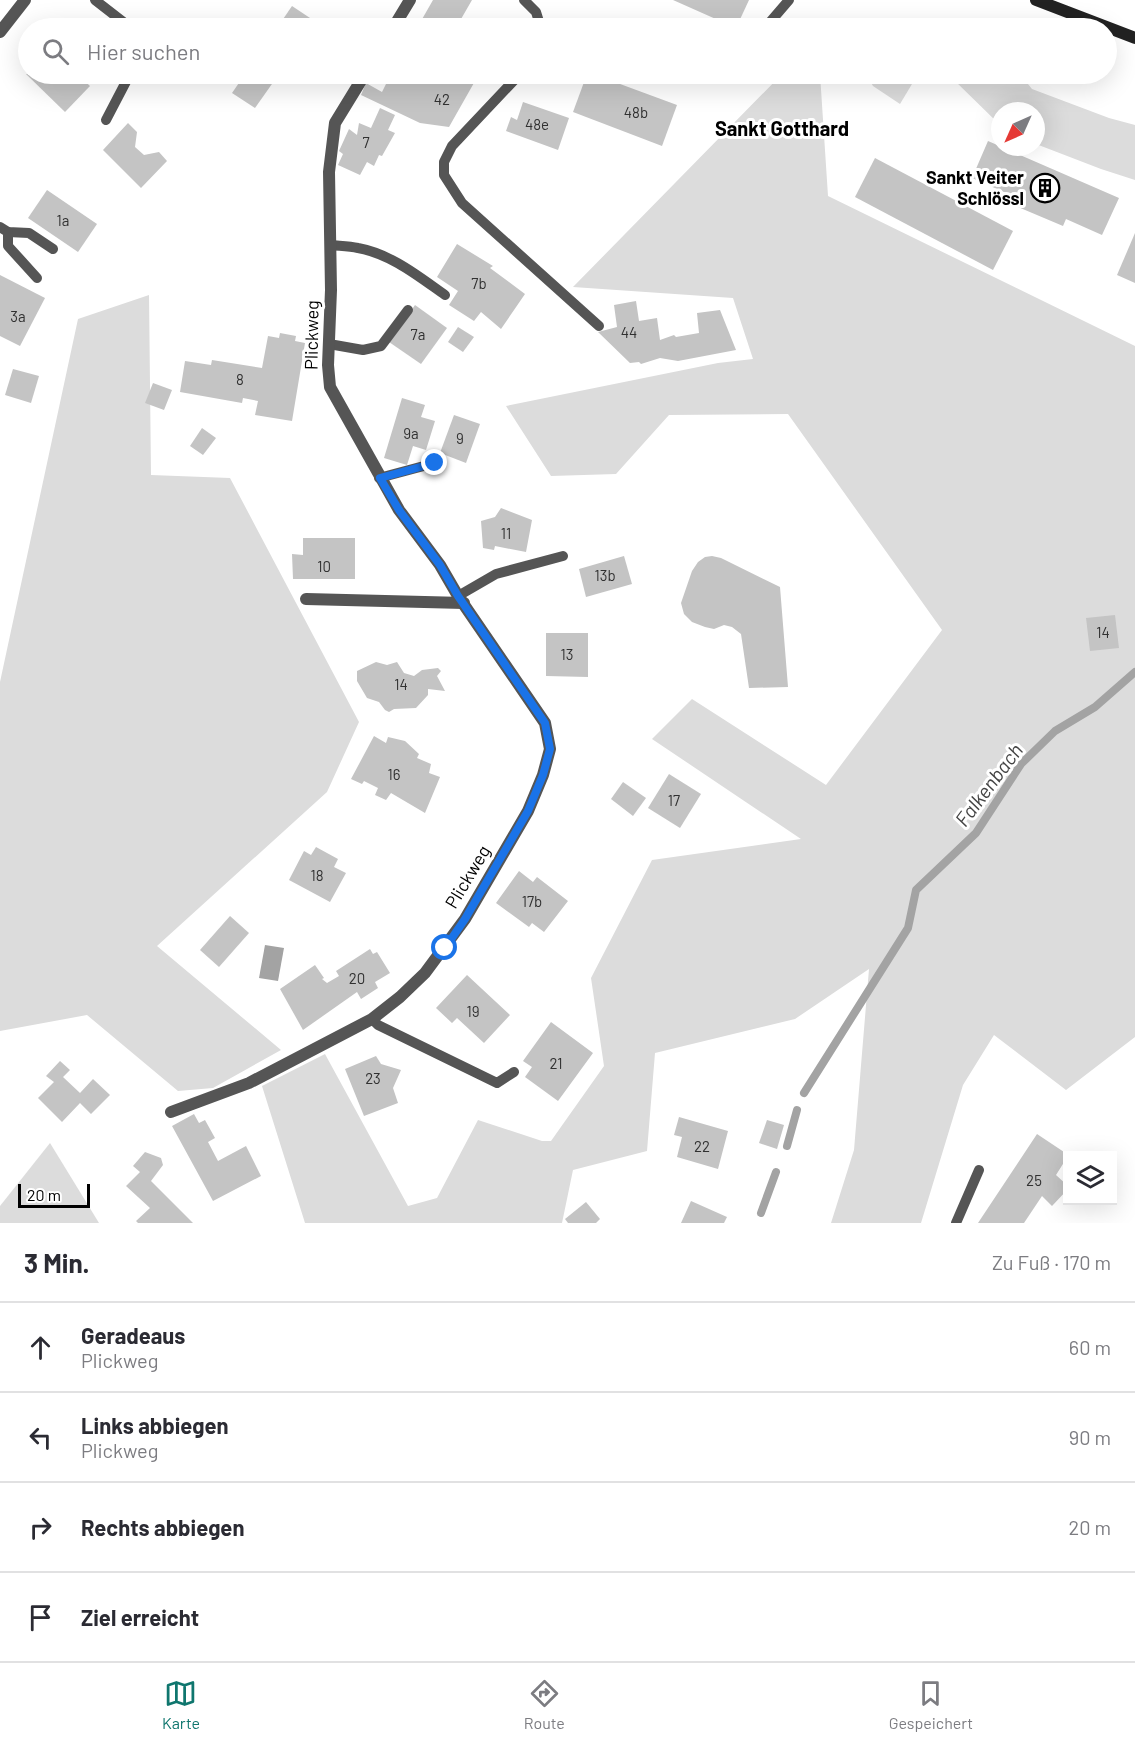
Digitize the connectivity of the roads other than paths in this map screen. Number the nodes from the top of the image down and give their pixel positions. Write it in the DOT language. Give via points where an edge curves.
graph roads {
  1 [pos="25,0"];
  2 [pos="95,0"];
  3 [pos="410,0"];
  4 [pos="524,0"];
  5 [pos="789,0"];
  6 [pos="1036,0"];
  7 [pos="118,18"];
  8 [pos="399,18"];
  9 [pos="538,18"];
  10 [pos="774,18"];
  11 [pos="1083,18"];
  12 [pos="1117,31"];
  13 [pos="0,32"];
  14 [pos="1135,38"];
  15 [pos="125,84"];
  16 [pos="359,84"];
  17 [pos="511,84"];
  18 [pos="106,120"];
  19 [pos="4,229"];
  20 [pos="330,245"];
  21 [pos="53,249"];
  22 [pos="38,278"];
  23 [pos="445,295"];
  24 [pos="408,310"];
  25 [pos="599,326"];
  26 [pos="329,344"];
  27 [pos="435,463"];
  28 [pos="380,478"];
  29 [pos="563,556"];
  30 [pos="306,599"];
  31 [pos="461,599"];
  32 [pos="372,1019"];
  33 [pos="514,1072"];
  34 [pos="171,1112"];
  35 [pos="979,1170"];
  36 [pos="956,1223"];
  1 -- 13 [label="street"];
  2 -- 7 [label="lane"];
  3 -- 8 [label="street"];
  4 -- 9 [label="lane"];
  5 -- 10 [label="lane"];
  6 -- 11 [label="main road"];
  12 -- 14 [label="main road"];
  15 -- 18 [label="lane"];
  16 -- 20 [label="street, Plickweg" via="335,123 329,172"];
  17 -- 25 [label="lane" via="452,146 444,162 444,175 462,203"];
  19 -- 21 [label="lane" via="29,233"];
  19 -- 22 [label="lane" via="9,246"];
  20 -- 23 [label="lane" via="360,248 384,256"];
  20 -- 26 [label="street, Plickweg"];
  24 -- 26 [label="lane" via="381,346 363,350"];
  26 -- 28 [label="street, Plickweg" via="330,387"];
  27 -- 28 [label="lane"];
  28 -- 31 [label="street, Plickweg"];
  29 -- 31 [label="lane" via="496,574"];
  30 -- 31 [label="street"];
  31 -- 32 [label="street, Plickweg" via="545,723 550,749 528,811 465,919 425,973"];
  32 -- 33 [label="lane" via="497,1083"];
  32 -- 34 [label="street, Plickweg" via="249,1083"];
  35 -- 36 [label="lane"];
}
